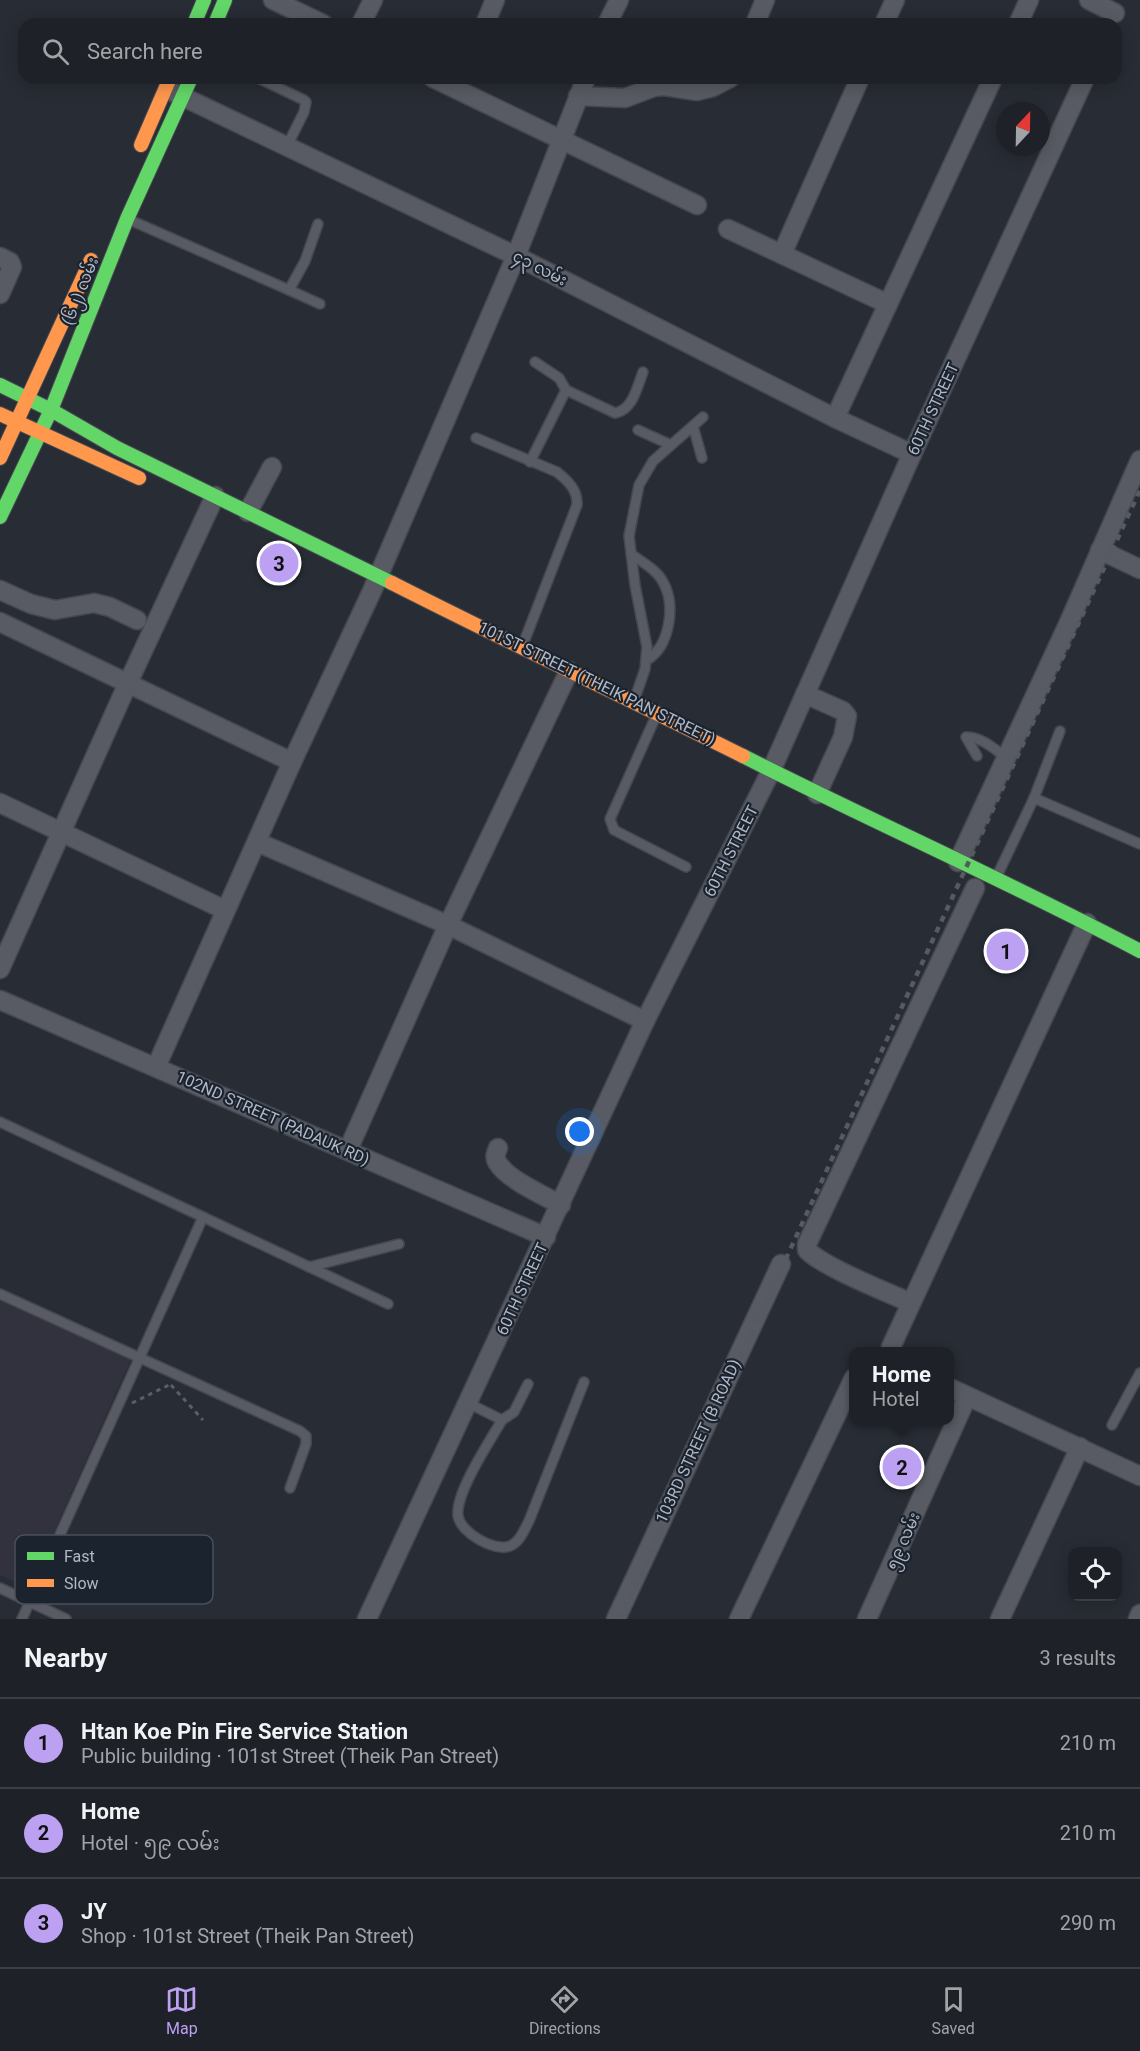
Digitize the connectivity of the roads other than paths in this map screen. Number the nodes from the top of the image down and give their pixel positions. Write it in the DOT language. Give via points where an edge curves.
graph roads {
  1 [pos="204,0"];
  2 [pos="225,0"];
  3 [pos="273,0"];
  4 [pos="373,0"];
  5 [pos="495,0"];
  6 [pos="619,0"];
  7 [pos="765,0"];
  8 [pos="895,0"];
  9 [pos="1029,0"];
  10 [pos="1089,0"];
  11 [pos="1115,12"];
  12 [pos="196,18"];
  13 [pos="218,18"];
  14 [pos="310,18"];
  15 [pos="364,18"];
  16 [pos="488,18"];
  17 [pos="610,18"];
  18 [pos="758,18"];
  19 [pos="887,18"];
  20 [pos="1021,18"];
  21 [pos="167,84"];
  22 [pos="168,84"];
  23 [pos="188,84"];
  24 [pos="270,84"];
  25 [pos="458,84"];
  26 [pos="583,84"];
  27 [pos="719,84"];
  28 [pos="857,84"];
  29 [pos="990,84"];
  30 [pos="1082,84"];
  31 [pos="578,96"];
  32 [pos="183,97"];
  33 [pos="561,140"];
  34 [pos="287,146"];
  35 [pos="134,161"];
  36 [pos="696,205"];
  37 [pos="127,219"];
  38 [pos="318,224"];
  39 [pos="728,229"];
  40 [pos="94,252"];
  41 [pos="782,255"];
  42 [pos="516,256"];
  43 [pos="0,257"];
  44 [pos="289,290"];
  45 [pos="0,294"];
  46 [pos="320,304"];
  47 [pos="888,304"];
  48 [pos="535,362"];
  49 [pos="644,372"];
  50 [pos="0,386"];
  51 [pos="566,390"];
  52 [pos="27,399"];
  53 [pos="51,410"];
  54 [pos="0,414"];
  55 [pos="703,417"];
  56 [pos="835,418"];
  57 [pos="17,422"];
  58 [pos="693,426"];
  59 [pos="638,430"];
  60 [pos="39,432"];
  61 [pos="476,438"];
  62 [pos="671,445"];
  63 [pos="912,454"];
  64 [pos="0,458"];
  65 [pos="702,458"];
  66 [pos="1140,460"];
  67 [pos="530,462"];
  68 [pos="273,466"];
  69 [pos="147,482"];
  70 [pos="210,507"];
  71 [pos="248,512"];
  72 [pos="0,517"];
  73 [pos="1100,550"];
  74 [pos="631,554"];
  75 [pos="1140,569"];
  76 [pos="373,587"];
  77 [pos="0,590"];
  78 [pos="137,620"];
  79 [pos="0,622"];
  80 [pos="521,649"];
  81 [pos="647,660"];
  82 [pos="564,682"];
  83 [pos="128,683"];
  84 [pos="805,694"];
  85 [pos="633,703"];
  86 [pos="657,713"];
  87 [pos="1060,731"];
  88 [pos="977,756"];
  89 [pos="1007,758"];
  90 [pos="292,762"];
  91 [pos="766,780"];
  92 [pos="817,794"];
  93 [pos="1034,798"];
  94 [pos="0,803"];
  95 [pos="61,833"];
  96 [pos="257,842"];
  97 [pos="1140,844"];
  98 [pos="958,862"];
  99 [pos="686,867"];
  100 [pos="995,879"];
  101 [pos="974,887"];
  102 [pos="225,910"];
  103 [pos="448,925"];
  104 [pos="1082,934"];
  105 [pos="1140,951"];
  106 [pos="0,969"];
  107 [pos="0,1000"];
  108 [pos="645,1021"];
  109 [pos="156,1067"];
  110 [pos="0,1122"];
  111 [pos="498,1148"];
  112 [pos="348,1150"];
  113 [pos="561,1205"];
  114 [pos="203,1217"];
  115 [pos="546,1238"];
  116 [pos="399,1244"];
  117 [pos="780,1263"];
  118 [pos="309,1267"];
  119 [pos="0,1294"];
  120 [pos="911,1303"];
  121 [pos="388,1304"];
  122 [pos="890,1347"];
  123 [pos="140,1357"];
  124 [pos="1140,1373"];
  125 [pos="584,1382"];
  126 [pos="528,1384"];
  127 [pos="849,1389"];
  128 [pos="954,1390"];
  129 [pos="968,1397"];
  130 [pos="468,1403"];
  131 [pos="502,1420"];
  132 [pos="1112,1425"];
  133 [pos="1080,1447"];
  134 [pos="1140,1476"];
  135 [pos="290,1488"];
  136 [pos="59,1535"];
  137 [pos="0,1588"];
  138 [pos="15,1595"];
  139 [pos="28,1604"];
  140 [pos="35,1604"];
  141 [pos="1140,1614"];
  142 [pos="22,1619"];
  143 [pos="66,1619"];
  144 [pos="367,1619"];
  145 [pos="615,1619"];
  146 [pos="739,1619"];
  147 [pos="867,1619"];
  148 [pos="1000,1619"];
  149 [pos="1138,1619"];
  1 -- 12 [label="main road"];
  2 -- 13 [label="main road"];
  3 -- 14 [label="street"];
  4 -- 15 [label="street"];
  5 -- 16 [label="street"];
  6 -- 17 [label="street"];
  7 -- 18 [label="street"];
  8 -- 19 [label="street"];
  9 -- 20 [label="street"];
  10 -- 11 [label="street"];
  21 -- 35 [label="main road"];
  22 -- 32 [label="street, ၄၃ လမ်း"];
  23 -- 32 [label="main road, (၆၂) လမ်း"];
  24 -- 34 [label="lane" via="306,102"];
  25 -- 33 [label="street"];
  26 -- 31 [label="street"];
  27 -- 31 [label="street" via="697,91 654,87 625,98"];
  28 -- 41 [label="street"];
  29 -- 47 [label="street"];
  30 -- 63 [label="street, 60TH STREET"];
  31 -- 33 [label="street"];
  32 -- 34 [label="street, ၄၃ လမ်း"];
  32 -- 37 [label="main road, (၆၂) လမ်း"];
  33 -- 36 [label="street"];
  33 -- 42 [label="street"];
  34 -- 42 [label="street, ၄၃ လမ်း"];
  37 -- 44 [label="lane"];
  37 -- 53 [label="main road, (၆၂) လမ်း"];
  38 -- 44 [label="lane"];
  39 -- 41 [label="street"];
  40 -- 52 [label="main road, (၆၂) လမ်း"];
  41 -- 47 [label="street"];
  42 -- 56 [label="street, ၄၃ လမ်း"];
  42 -- 76 [label="street"];
  43 -- 45 [label="street" via="12,267"];
  44 -- 46 [label="lane"];
  47 -- 56 [label="street"];
  48 -- 51 [label="lane" via="559,378"];
  49 -- 51 [label="lane" via="624,411 615,413"];
  50 -- 52 [label="main road, 101ST STREET (THEIK PAN STREET)"];
  51 -- 67 [label="lane"];
  52 -- 53 [label="main road, 101ST STREET (THEIK PAN STREET)"];
  52 -- 57 [label="main road, (၆၂) လမ်း"];
  53 -- 60 [label="main road, (၆၂) လမ်း"];
  53 -- 70 [label="main road, 101ST STREET (THEIK PAN STREET)"];
  54 -- 57 [label="main road"];
  55 -- 58 [label="lane"];
  56 -- 63 [label="street, ၄၃ လမ်း"];
  57 -- 60 [label="main road"];
  57 -- 64 [label="main road, (၆၂) လမ်း"];
  58 -- 62 [label="lane"];
  58 -- 65 [label="lane"];
  59 -- 62 [label="lane"];
  60 -- 69 [label="main road"];
  60 -- 72 [label="main road, (၆၂) လမ်း"];
  61 -- 67 [label="lane"];
  62 -- 74 [label="lane" via="653,460 639,485 629,536"];
  63 -- 84 [label="street, 60TH STREET"];
  66 -- 73 [label="street"];
  67 -- 80 [label="lane" via="565,479 578,497 578,505"];
  68 -- 71 [label="street"];
  70 -- 71 [label="main road, 101ST STREET (THEIK PAN STREET)"];
  70 -- 83 [label="street"];
  71 -- 76 [label="main road, 101ST STREET (THEIK PAN STREET)"];
  73 -- 75 [label="street"];
  73 -- 89 [label="street"];
  74 -- 81 [label="lane"];
  74 -- 81 [label="lane" via="660,578 669,601 662,642"];
  76 -- 80 [label="main road, 101ST STREET (THEIK PAN STREET)"];
  76 -- 90 [label="street"];
  77 -- 78 [label="street" via="55,610 94,603"];
  79 -- 83 [label="street"];
  80 -- 82 [label="main road, 101ST STREET (THEIK PAN STREET)"];
  81 -- 85 [label="lane"];
  82 -- 85 [label="main road, 101ST STREET (THEIK PAN STREET)"];
  82 -- 103 [label="street"];
  83 -- 90 [label="street"];
  83 -- 95 [label="street"];
  84 -- 91 [label="street, 60TH STREET"];
  84 -- 92 [label="street" via="847,716 843,737"];
  85 -- 86 [label="main road, 101ST STREET (THEIK PAN STREET)"];
  86 -- 91 [label="main road, 101ST STREET (THEIK PAN STREET)"];
  86 -- 99 [label="lane" via="609,819 615,830"];
  87 -- 93 [label="lane"];
  88 -- 89 [label="lane" via="966,737 984,741"];
  89 -- 98 [label="street"];
  90 -- 96 [label="street"];
  91 -- 92 [label="main road, 101ST STREET (THEIK PAN STREET)"];
  91 -- 108 [label="street, 60TH STREET"];
  92 -- 98 [label="main road, 101ST STREET (THEIK PAN STREET)"];
  93 -- 97 [label="lane"];
  93 -- 100 [label="lane"];
  94 -- 95 [label="street"];
  95 -- 102 [label="street"];
  95 -- 106 [label="street"];
  96 -- 102 [label="street"];
  96 -- 103 [label="street"];
  98 -- 100 [label="main road, 101ST STREET (THEIK PAN STREET)"];
  100 -- 104 [label="main road, 101ST STREET (THEIK PAN STREET)"];
  101 -- 120 [label="street" via="807,1244 807,1250 828,1264"];
  102 -- 109 [label="street"];
  103 -- 108 [label="street"];
  103 -- 112 [label="street"];
  104 -- 105 [label="main road, 101ST STREET (THEIK PAN STREET)"];
  104 -- 120 [label="street"];
  107 -- 109 [label="street, 102ND STREET (PADAUK RD)"];
  108 -- 113 [label="street, 60TH STREET"];
  109 -- 112 [label="street, 102ND STREET (PADAUK RD)"];
  110 -- 114 [label="lane"];
  111 -- 113 [label="street" via="496,1161 504,1169"];
  112 -- 115 [label="street, 102ND STREET (PADAUK RD)"];
  113 -- 115 [label="street, 60TH STREET"];
  114 -- 118 [label="lane"];
  114 -- 123 [label="lane"];
  115 -- 130 [label="street, 60TH STREET"];
  116 -- 118 [label="lane"];
  117 -- 145 [label="street, 103RD STREET (B ROAD)"];
  118 -- 121 [label="lane"];
  119 -- 123 [label="lane"];
  120 -- 122 [label="street"];
  123 -- 135 [label="lane" via="306,1436"];
  123 -- 136 [label="lane"];
  124 -- 132 [label="lane"];
  125 -- 131 [label="lane" via="529,1521 518,1540 509,1546 479,1540 463,1528 458,1517 471,1474"];
  126 -- 131 [label="lane" via="514,1412"];
  127 -- 146 [label="street"];
  128 -- 129 [label="street"];
  129 -- 133 [label="street"];
  129 -- 147 [label="street, ၅၉ လမ်း"];
  130 -- 131 [label="lane"];
  130 -- 144 [label="street, 60TH STREET"];
  133 -- 134 [label="street"];
  133 -- 148 [label="street"];
  137 -- 138 [label="lane"];
  139 -- 142 [label="lane"];
  140 -- 143 [label="lane"];
  141 -- 149 [label="street"];
}
